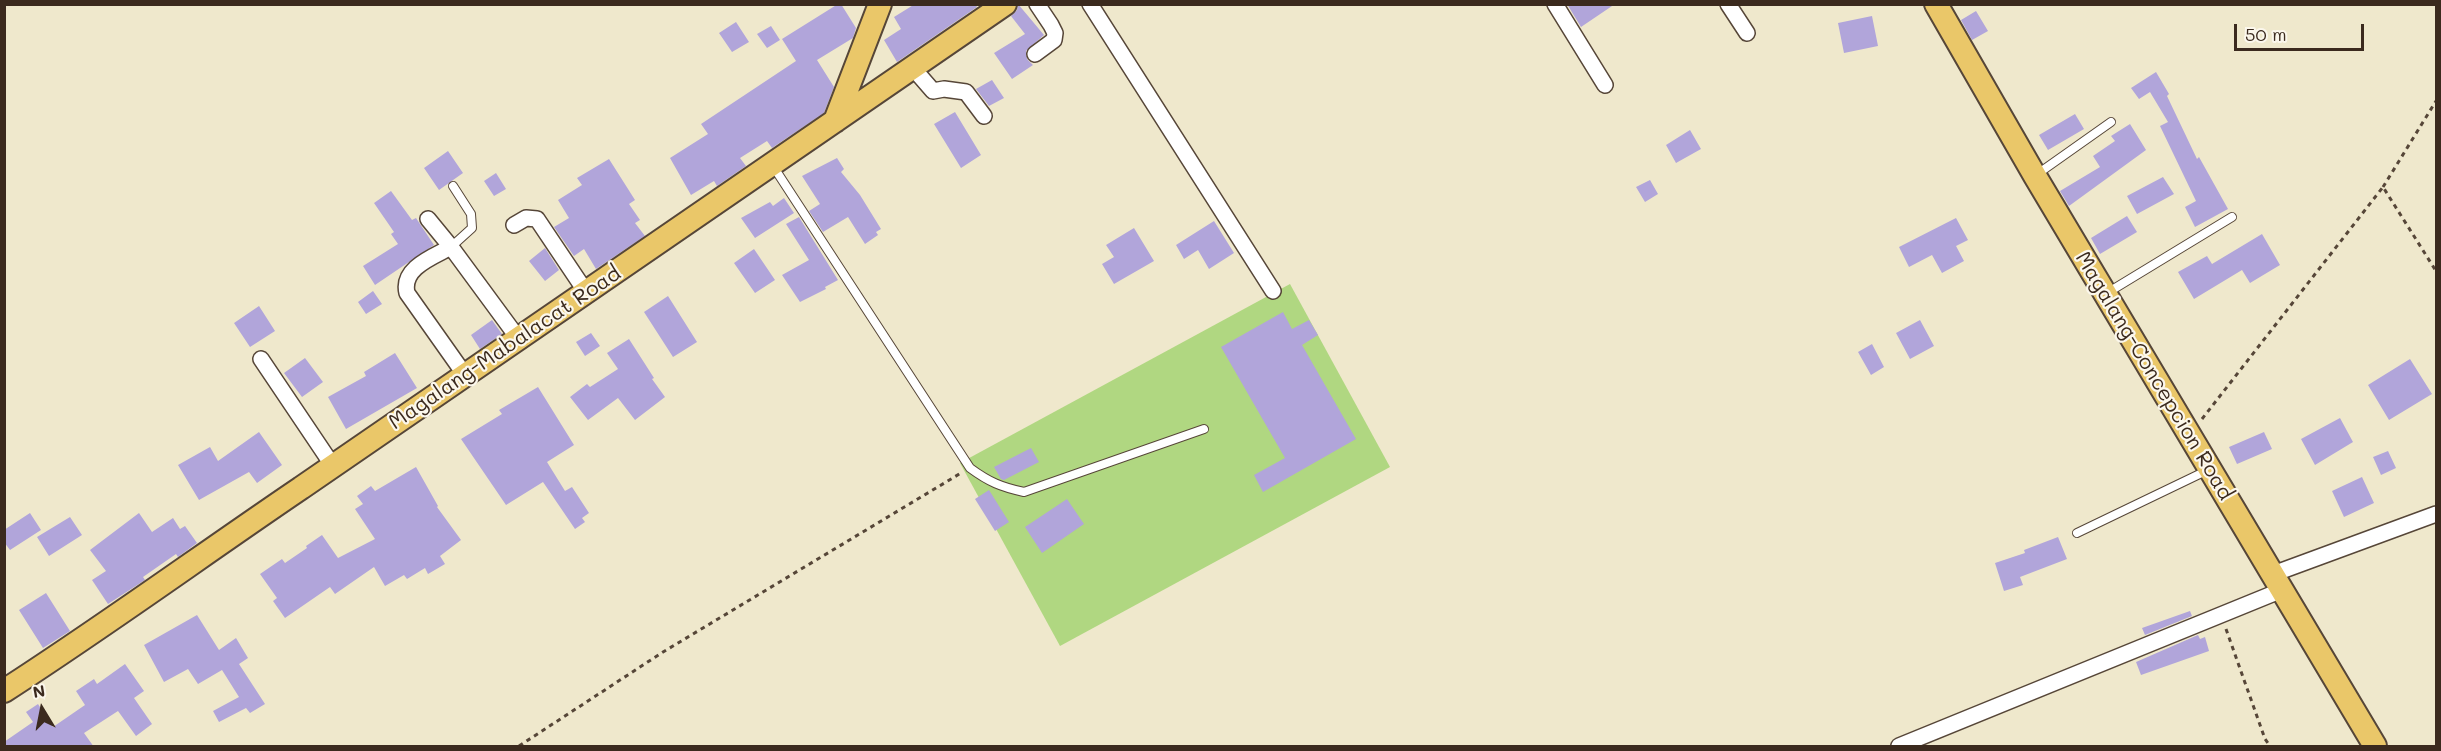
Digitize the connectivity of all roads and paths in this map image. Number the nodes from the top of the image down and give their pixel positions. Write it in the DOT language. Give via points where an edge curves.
graph roads {
  1 [pos="880,4"];
  2 [pos="1005,4"];
  3 [pos="1036,4"];
  4 [pos="1090,4"];
  5 [pos="1555,4"];
  6 [pos="1728,4"];
  7 [pos="1936,4"];
  8 [pos="1747,33"];
  9 [pos="1035,54"];
  10 [pos="913,68"];
  11 [pos="1605,85"];
  12 [pos="2436,102"];
  13 [pos="984,116"];
  14 [pos="835,121"];
  15 [pos="2111,122"];
  16 [pos="773,165"];
  17 [pos="2035,176"];
  18 [pos="453,186"];
  19 [pos="2383,187"];
  20 [pos="2232,218"];
  21 [pos="428,219"];
  22 [pos="514,225"];
  23 [pos="451,247"];
  24 [pos="2436,271"];
  25 [pos="1273,291"];
  26 [pos="586,292"];
  27 [pos="2105,294"];
  28 [pos="518,338"];
  29 [pos="261,359"];
  30 [pos="465,375"];
  31 [pos="1204,429"];
  32 [pos="2190,435"];
  33 [pos="333,466"];
  34 [pos="970,468"];
  35 [pos="2210,470"];
  36 [pos="2436,514"];
  37 [pos="2077,533"];
  38 [pos="2277,582"];
  39 [pos="2221,616"];
  40 [pos="4,691"];
  41 [pos="519,747"];
  42 [pos="1899,747"];
  43 [pos="2270,747"];
  44 [pos="2375,747"];
  1 -- 14 [label="main road"];
  2 -- 10 [label="main road, Magalang-Mabalacat Road"];
  3 -- 9 [label="street" via="1055,33 1054,40"];
  4 -- 25 [label="street"];
  5 -- 11 [label="street"];
  6 -- 8 [label="street"];
  7 -- 17 [label="main road, Magalang-Concepcion Road"];
  10 -- 13 [label="street" via="933,91 966,92"];
  10 -- 14 [label="main road, Magalang-Mabalacat Road"];
  12 -- 19 [label="path"];
  14 -- 16 [label="main road, Magalang-Mabalacat Road"];
  15 -- 17 [label="lane"];
  16 -- 26 [label="main road, Magalang-Mabalacat Road"];
  16 -- 34 [label="lane"];
  17 -- 27 [label="main road, Magalang-Concepcion Road"];
  18 -- 23 [label="lane" via="471,214 472,228"];
  19 -- 24 [label="path"];
  19 -- 32 [label="path"];
  20 -- 27 [label="lane"];
  21 -- 23 [label="street"];
  22 -- 26 [label="street" via="526,218 537,219"];
  23 -- 28 [label="street"];
  23 -- 30 [label="street" via="409,274 406,288"];
  26 -- 28 [label="main road, Magalang-Mabalacat Road"];
  27 -- 32 [label="main road, Magalang-Concepcion Road"];
  28 -- 30 [label="main road, Magalang-Mabalacat Road"];
  29 -- 33 [label="street"];
  30 -- 33 [label="main road, Magalang-Mabalacat Road"];
  31 -- 34 [label="lane" via="1023,492 1000,486"];
  32 -- 35 [label="main road, Magalang-Concepcion Road"];
  33 -- 40 [label="main road, Magalang-Mabalacat Road" via="90,636"];
  34 -- 41 [label="path" via="663,652"];
  35 -- 37 [label="lane"];
  35 -- 38 [label="main road, Magalang-Concepcion Road"];
  36 -- 38 [label="street"];
  38 -- 39 [label="street"];
  38 -- 44 [label="main road, Magalang-Concepcion Road"];
  39 -- 42 [label="street"];
  39 -- 43 [label="path"];
}
